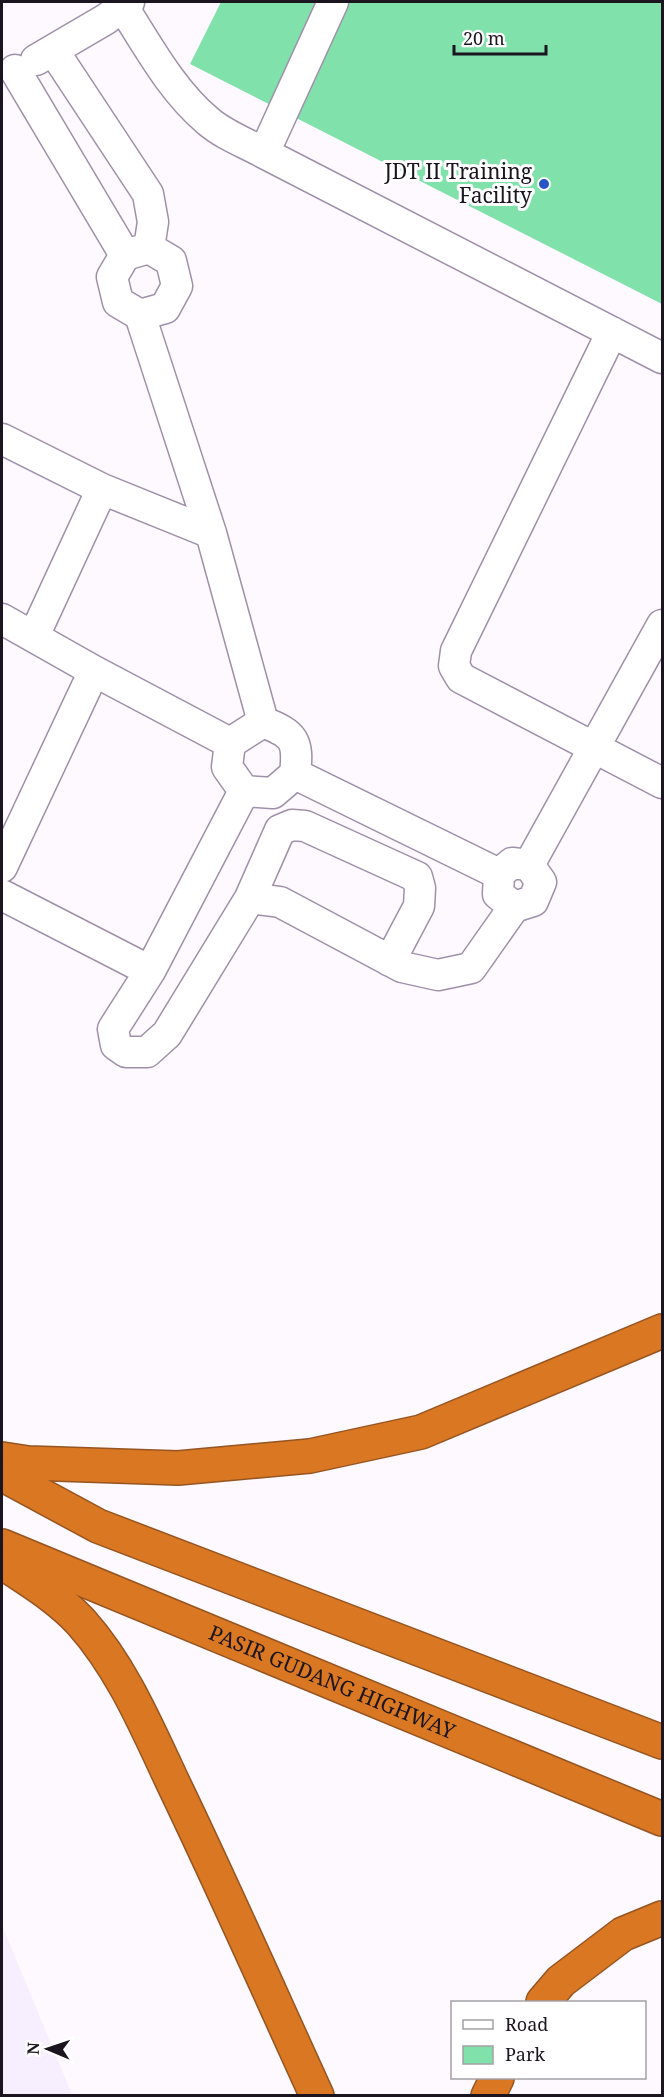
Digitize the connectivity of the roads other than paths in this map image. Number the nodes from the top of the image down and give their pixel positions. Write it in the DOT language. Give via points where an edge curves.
graph roads {
  1 [pos="333,2"];
  2 [pos="126,4"];
  3 [pos="53,50"];
  4 [pos="8,74"];
  5 [pos="264,153"];
  6 [pos="137,251"];
  7 [pos="140,315"];
  8 [pos="612,332"];
  9 [pos="663,358"];
  10 [pos="2,439"];
  11 [pos="102,489"];
  12 [pos="211,533"];
  13 [pos="2,619"];
  14 [pos="663,624"];
  15 [pos="34,636"];
  16 [pos="94,671"];
  17 [pos="263,722"];
  18 [pos="230,743"];
  19 [pos="593,748"];
  20 [pos="295,774"];
  21 [pos="663,783"];
  22 [pos="244,790"];
  23 [pos="529,865"];
  24 [pos="2,867"];
  25 [pos="499,874"];
  26 [pos="2,895"];
  27 [pos="250,898"];
  28 [pos="514,907"];
  29 [pos="390,961"];
  30 [pos="150,971"];
  31 [pos="663,1331"];
  32 [pos="2,1458"];
  33 [pos="2,1474"];
  34 [pos="2,1546"];
  35 [pos="2,1562"];
  36 [pos="663,1742"];
  37 [pos="663,1819"];
  38 [pos="663,1918"];
  39 [pos="544,2001"];
  40 [pos="496,2079"];
  41 [pos="317,2096"];
  42 [pos="488,2096"];
  1 -- 5 [label="street"];
  2 -- 3 [label="street"];
  2 -- 5 [label="street" via="161,67 193,107 216,127"];
  3 -- 4 [label="street"];
  3 -- 6 [label="street" via="148,194 153,222"];
  4 -- 6 [label="street"];
  5 -- 8 [label="street"];
  6 -- 7 [label="street" via="112,277 118,302"];
  6 -- 7 [label="street" via="171,261 177,286 165,308"];
  7 -- 12 [label="street"];
  8 -- 9 [label="street"];
  8 -- 19 [label="street" via="456,651 454,666 462,678"];
  10 -- 11 [label="street"];
  11 -- 12 [label="street"];
  11 -- 15 [label="street"];
  12 -- 17 [label="street"];
  13 -- 15 [label="street"];
  14 -- 19 [label="street"];
  15 -- 16 [label="street"];
  16 -- 18 [label="street"];
  16 -- 24 [label="street"];
  17 -- 18 [label="street"];
  17 -- 20 [label="street" via="285,730 297,750"];
  18 -- 22 [label="street" via="227,767"];
  19 -- 21 [label="street"];
  19 -- 23 [label="street"];
  20 -- 22 [label="street" via="273,793"];
  20 -- 25 [label="street"];
  22 -- 30 [label="street"];
  23 -- 25 [label="street" via="512,863"];
  23 -- 28 [label="street" via="541,882 533,901"];
  25 -- 28 [label="street" via="498,894"];
  26 -- 30 [label="street"];
  27 -- 29 [label="street" via="280,902"];
  27 -- 29 [label="street" via="280,830 292,825 305,826 417,877 419,906"];
  27 -- 30 [label="street" via="167,1034 147,1052 126,1052 116,1045 113,1029"];
  28 -- 29 [label="street" via="471,968 438,975"];
  31 -- 32 [label="highway" via="421,1432 310,1456 178,1468 28,1463"];
  33 -- 36 [label="highway" via="98,1526"];
  34 -- 37 [label="highway, PASIR GUDANG HIGHWAY"];
  35 -- 41 [label="highway" via="80,1621 129,1692"];
  38 -- 39 [label="highway" via="622,1934 561,1981"];
  40 -- 42 [label="highway"];
}
